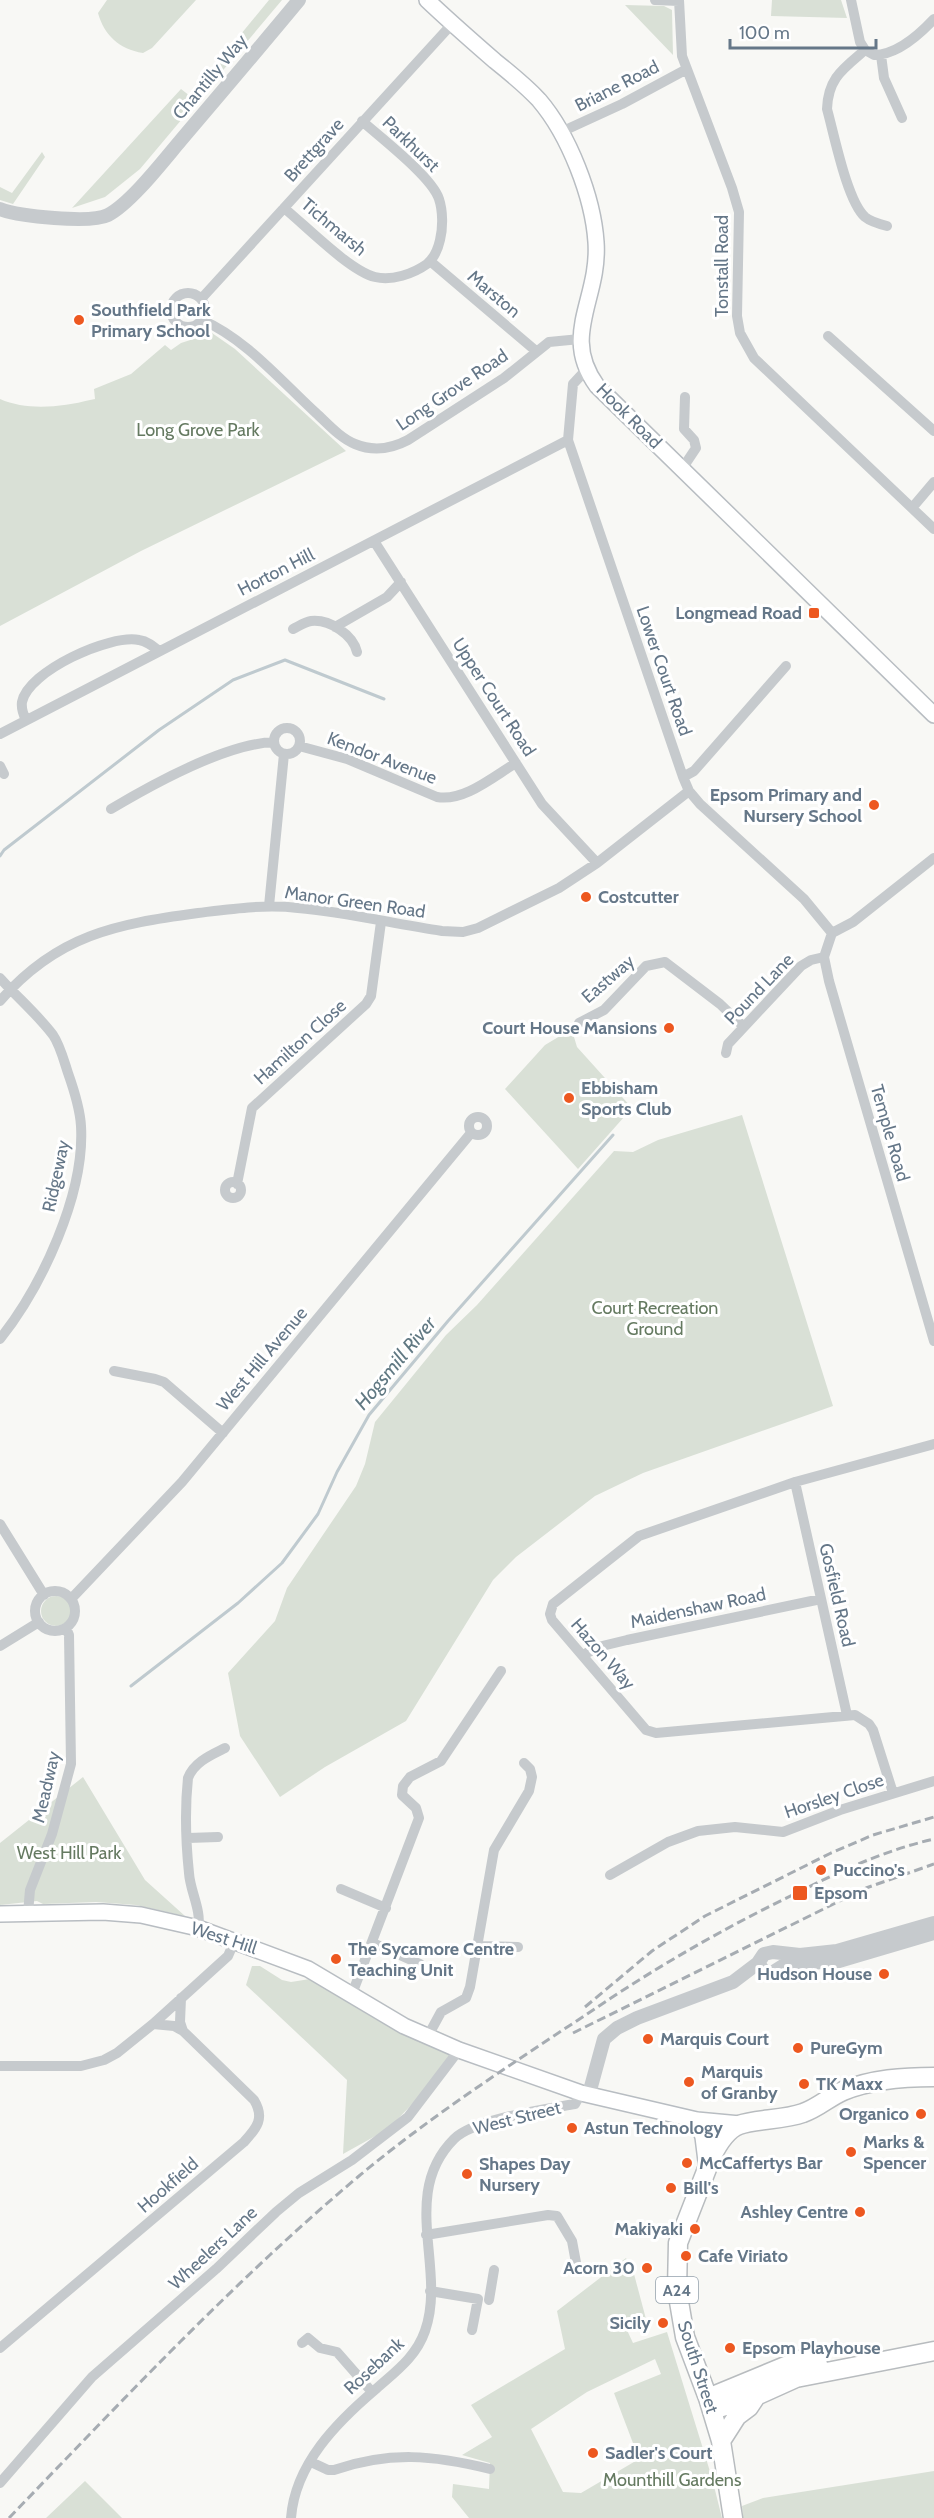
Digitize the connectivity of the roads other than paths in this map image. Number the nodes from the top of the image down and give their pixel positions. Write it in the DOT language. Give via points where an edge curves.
graph roads {
  1 [pos="299,0"];
  2 [pos="427,0"];
  3 [pos="655,0"];
  4 [pos="851,0"];
  5 [pos="679,1"];
  6 [pos="934,19"];
  7 [pos="452,24"];
  8 [pos="865,50"];
  9 [pos="881,55"];
  10 [pos="687,69"];
  11 [pos="902,118"];
  12 [pos="362,121"];
  13 [pos="561,132"];
  14 [pos="284,208"];
  15 [pos="0,209"];
  16 [pos="887,226"];
  17 [pos="430,261"];
  18 [pos="201,299"];
  19 [pos="202,320"];
  20 [pos="828,336"];
  21 [pos="580,339"];
  22 [pos="536,351"];
  23 [pos="585,370"];
  24 [pos="686,397"];
  25 [pos="934,431"];
  26 [pos="568,440"];
  27 [pos="682,469"];
  28 [pos="934,482"];
  29 [pos="912,508"];
  30 [pos="934,529"];
  31 [pos="374,541"];
  32 [pos="401,582"];
  33 [pos="335,627"];
  34 [pos="293,629"];
  35 [pos="159,651"];
  36 [pos="357,652"];
  37 [pos="786,666"];
  38 [pos="934,715"];
  39 [pos="26,720"];
  40 [pos="0,734"];
  41 [pos="274,742"];
  42 [pos="299,746"];
  43 [pos="284,754"];
  44 [pos="516,763"];
  45 [pos="683,777"];
  46 [pos="689,791"];
  47 [pos="111,809"];
  48 [pos="934,858"];
  49 [pos="597,863"];
  50 [pos="269,906"];
  51 [pos="381,922"];
  52 [pos="832,933"];
  53 [pos="824,957"];
  54 [pos="0,978"];
  55 [pos="10,990"];
  56 [pos="0,1001"];
  57 [pos="579,1023"];
  58 [pos="744,1027"];
  59 [pos="726,1053"];
  60 [pos="471,1133"];
  61 [pos="237,1184"];
  62 [pos="0,1339"];
  63 [pos="934,1341"];
  64 [pos="114,1371"];
  65 [pos="223,1433"];
  66 [pos="934,1444"];
  67 [pos="795,1482"];
  68 [pos="0,1524"];
  69 [pos="44,1595"];
  70 [pos="71,1599"];
  71 [pos="821,1599"];
  72 [pos="39,1622"];
  73 [pos="66,1628"];
  74 [pos="0,1646"];
  75 [pos="583,1655"];
  76 [pos="501,1671"];
  77 [pos="847,1714"];
  78 [pos="225,1748"];
  79 [pos="524,1763"];
  80 [pos="934,1780"];
  81 [pos="893,1793"];
  82 [pos="218,1837"];
  83 [pos="188,1838"];
  84 [pos="610,1875"];
  85 [pos="341,1889"];
  86 [pos="386,1908"];
  87 [pos="28,1913"];
  88 [pos="0,1914"];
  89 [pos="934,1923"];
  90 [pos="198,1928"];
  91 [pos="934,1933"];
  92 [pos="235,1940"];
  93 [pos="373,1943"];
  94 [pos="479,1946"];
  95 [pos="518,1947"];
  96 [pos="420,1964"];
  97 [pos="758,1964"];
  98 [pos="352,1994"];
  99 [pos="181,1998"];
  100 [pos="153,2025"];
  101 [pos="183,2031"];
  102 [pos="428,2036"];
  103 [pos="459,2050"];
  104 [pos="0,2066"];
  105 [pos="934,2078"];
  106 [pos="585,2093"];
  107 [pos="700,2120"];
  108 [pos="740,2124"];
  109 [pos="719,2142"];
  110 [pos="707,2169"];
  111 [pos="426,2235"];
  112 [pos="578,2268"];
  113 [pos="494,2270"];
  114 [pos="430,2286"];
  115 [pos="488,2300"];
  116 [pos="472,2330"];
  117 [pos="302,2343"];
  118 [pos="0,2348"];
  119 [pos="934,2351"];
  120 [pos="818,2365"];
  121 [pos="372,2392"];
  122 [pos="756,2396"];
  123 [pos="710,2404"];
  124 [pos="721,2441"];
  125 [pos="311,2462"];
  126 [pos="490,2469"];
  127 [pos="0,2483"];
  128 [pos="291,2518"];
  129 [pos="733,2518"];
  1 -- 15 [label="street, Chantilly Way" via="149,178 120,206 104,217 42,217"];
  2 -- 7 [label="main road, Hook Road"];
  3 -- 5 [label="street"];
  4 -- 8 [label="street"];
  5 -- 10 [label="street, Tonstall Road" via="680,40"];
  6 -- 9 [label="street" via="906,43"];
  7 -- 12 [label="street, Brettgrave"];
  7 -- 13 [label="main road, Hook Road" via="538,99"];
  8 -- 9 [label="street"];
  8 -- 16 [label="street" via="836,76 827,96 827,109 857,207 866,217"];
  9 -- 11 [label="street" via="884,78"];
  10 -- 13 [label="street, Briane Road"];
  10 -- 29 [label="street, Tonstall Road" via="739,212 736,316 745,346"];
  12 -- 14 [label="street, Brettgrave"];
  12 -- 17 [label="street, Parkhurst" via="428,181 439,198 442,234"];
  13 -- 21 [label="main road, Hook Road" via="585,189 596,241 594,282"];
  14 -- 17 [label="street, Tichmarsh" via="351,265 374,277 397,277"];
  14 -- 18 [label="street, Brettgrave"];
  17 -- 22 [label="street, Marston"];
  18 -- 19 [label="street" via="205,309"];
  18 -- 19 [label="street" via="191,293 180,295 173,300 171,311 182,327 194,326"];
  19 -- 22 [label="street, Long Grove Road" via="242,344 340,436 365,448 381,449 408,440 504,378"];
  20 -- 25 [label="street"];
  21 -- 22 [label="street, Long Grove Road" via="549,342"];
  21 -- 23 [label="main road, Hook Road"];
  23 -- 26 [label="street, Lower Court Road" via="573,384"];
  23 -- 27 [label="main road, Hook Road"];
  24 -- 27 [label="street" via="684,429 696,448"];
  26 -- 31 [label="street, Horton Hill"];
  26 -- 45 [label="street, Lower Court Road"];
  27 -- 38 [label="main road, Hook Road"];
  28 -- 29 [label="street"];
  29 -- 30 [label="street, Tonstall Road"];
  31 -- 32 [label="street, Upper Court Road"];
  31 -- 35 [label="street, Horton Hill"];
  32 -- 33 [label="street" via="387,597"];
  32 -- 44 [label="street, Upper Court Road"];
  33 -- 34 [label="street" via="316,621"];
  33 -- 36 [label="street" via="352,639"];
  35 -- 39 [label="street, Horton Hill"];
  35 -- 39 [label="street" via="151,644 127,639 86,650 27,690 22,702"];
  37 -- 45 [label="street" via="694,771"];
  39 -- 40 [label="street, Horton Hill"];
  41 -- 42 [label="street, Kendor Avenue" via="275,735 289,727 296,732"];
  41 -- 43 [label="street" via="276,750"];
  41 -- 47 [label="street, Kendor Avenue" via="253,744 188,768"];
  42 -- 43 [label="street, Kendor Avenue"];
  42 -- 44 [label="street, Kendor Avenue" via="347,759 446,799"];
  43 -- 50 [label="street"];
  44 -- 49 [label="street, Upper Court Road" via="543,804"];
  45 -- 46 [label="street, Lower Court Road"];
  46 -- 49 [label="street, Manor Green Road"];
  46 -- 52 [label="street, Lower Court Road" via="804,899"];
  48 -- 52 [label="street" via="853,922"];
  49 -- 51 [label="street, Manor Green Road" via="560,888 471,930 442,931"];
  50 -- 51 [label="street, Manor Green Road"];
  50 -- 55 [label="street, Manor Green Road" via="107,929 38,964"];
  51 -- 61 [label="street, Hamilton Close" via="371,996 252,1108"];
  52 -- 53 [label="street"];
  53 -- 58 [label="street, Pound Lane" via="801,966"];
  53 -- 63 [label="street, Temple Road"];
  54 -- 55 [label="street, Ridgeway"];
  55 -- 56 [label="street, Manor Green Road"];
  55 -- 62 [label="street, Ridgeway" via="53,1036 75,1092 81,1136 74,1190 62,1227 24,1303"];
  57 -- 58 [label="street, Eastway" via="604,1010 646,966 665,962"];
  58 -- 59 [label="street, Pound Lane" via="728,1044"];
  60 -- 65 [label="street, West Hill Avenue"];
  64 -- 65 [label="street" via="164,1383"];
  65 -- 70 [label="street, West Hill Avenue"];
  66 -- 67 [label="street, Hazon Way"];
  67 -- 71 [label="street, Gosfield Road"];
  67 -- 75 [label="street, Hazon Way" via="639,1536 566,1593 553,1604 550,1614"];
  68 -- 69 [label="street"];
  69 -- 70 [label="street" via="56,1591"];
  69 -- 72 [label="street" via="37,1604"];
  70 -- 73 [label="street" via="74,1618"];
  71 -- 75 [label="street, Maidenshaw Road" via="627,1640"];
  71 -- 77 [label="street, Gosfield Road"];
  72 -- 73 [label="street" via="54,1631"];
  72 -- 74 [label="street"];
  73 -- 87 [label="street, Meadway" via="71,1764 52,1834 30,1890"];
  75 -- 77 [label="street, Hazon Way" via="646,1730"];
  76 -- 86 [label="street" via="441,1761 410,1777 403,1786 402,1795 416,1808 419,1818"];
  77 -- 81 [label="street" via="863,1719 873,1730"];
  78 -- 83 [label="street" via="191,1770 187,1788"];
  79 -- 94 [label="street" via="531,1769 532,1784 494,1850"];
  80 -- 81 [label="street, Horsley Close"];
  81 -- 84 [label="street, Horsley Close" via="783,1832 735,1827 698,1831 668,1842"];
  82 -- 83 [label="street"];
  83 -- 90 [label="street" via="192,1895 200,1917"];
  85 -- 86 [label="street"];
  86 -- 93 [label="street"];
  87 -- 88 [label="main road, West Hill"];
  87 -- 90 [label="main road, West Hill" via="141,1915"];
  89 -- 97 [label="street" via="837,1951 768,1953 761,1956"];
  90 -- 92 [label="main road, West Hill"];
  91 -- 97 [label="street" via="855,1957 792,1964 768,1973"];
  92 -- 98 [label="main road, West Hill" via="308,1969"];
  92 -- 99 [label="street" via="228,1956"];
  93 -- 96 [label="street"];
  93 -- 98 [label="street"];
  94 -- 95 [label="street"];
  94 -- 102 [label="street" via="466,1998 441,2012"];
  97 -- 106 [label="street" via="733,1982 609,2033"];
  98 -- 102 [label="main road, West Hill"];
  99 -- 100 [label="street"];
  99 -- 101 [label="street"];
  100 -- 101 [label="street" via="174,2026"];
  100 -- 104 [label="street" via="117,2053 93,2064"];
  101 -- 118 [label="street, Hookfield" via="254,2100 260,2116 256,2129"];
  102 -- 103 [label="main road, West Hill"];
  103 -- 106 [label="main road, West Hill"];
  103 -- 127 [label="street, Wheelers Lane" via="408,2117 369,2148 299,2193 92,2377"];
  105 -- 108 [label="highway" via="901,2077 868,2084 841,2092 801,2114"];
  106 -- 107 [label="main road"];
  106 -- 111 [label="street, West Street" via="575,2104 526,2112 475,2128 453,2140 439,2160 429,2187"];
  107 -- 108 [label="main road"];
  107 -- 109 [label="main road"];
  107 -- 110 [label="main road"];
  108 -- 109 [label="highway, South Street / A24"];
  109 -- 110 [label="highway, South Street / A24"];
  110 -- 123 [label="highway, South Street / A24" via="678,2243 676,2265 685,2337"];
  111 -- 112 [label="street" via="557,2216 572,2241"];
  111 -- 114 [label="street, West Street"];
  113 -- 115 [label="street"];
  114 -- 115 [label="street"];
  114 -- 121 [label="street, Rosebank" via="429,2319 416,2351"];
  115 -- 116 [label="street"];
  117 -- 121 [label="street" via="309,2338 320,2348 337,2352"];
  119 -- 120 [label="highway"];
  120 -- 122 [label="highway"];
  120 -- 123 [label="highway" via="800,2360"];
  121 -- 125 [label="street, Rosebank" via="342,2417"];
  122 -- 123 [label="highway"];
  122 -- 124 [label="highway"];
  123 -- 124 [label="highway, South Street / A24"];
  124 -- 129 [label="highway, South Street / A24"];
  125 -- 126 [label="street" via="334,2470 371,2459 401,2456 450,2460"];
  125 -- 128 [label="street, Rosebank" via="295,2493"];
}
